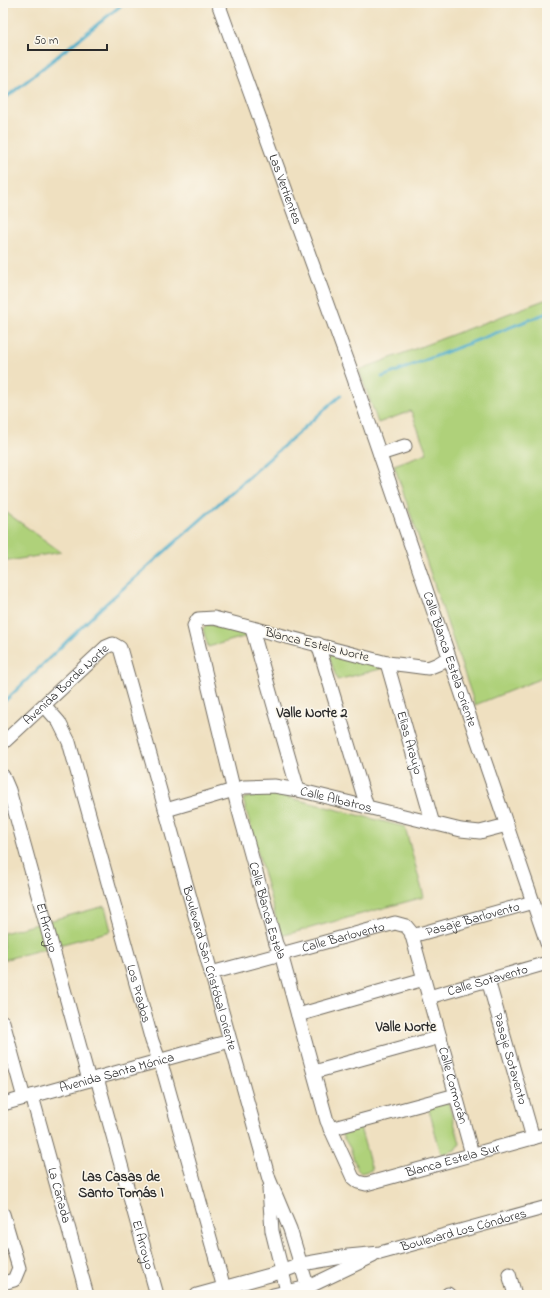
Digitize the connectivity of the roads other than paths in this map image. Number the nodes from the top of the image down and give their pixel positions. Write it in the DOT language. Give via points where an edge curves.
graph roads {
  1 [pos="218,3"];
  2 [pos="353,376"];
  3 [pos="404,446"];
  4 [pos="380,454"];
  5 [pos="252,629"];
  6 [pos="194,633"];
  7 [pos="112,644"];
  8 [pos="318,644"];
  9 [pos="450,657"];
  10 [pos="387,662"];
  11 [pos="44,705"];
  12 [pos="3,744"];
  13 [pos="3,776"];
  14 [pos="234,790"];
  15 [pos="298,790"];
  16 [pos="367,807"];
  17 [pos="166,810"];
  18 [pos="433,824"];
  19 [pos="506,825"];
  20 [pos="533,902"];
  21 [pos="409,931"];
  22 [pos="547,942"];
  23 [pos="281,954"];
  24 [pos="547,963"];
  25 [pos="211,973"];
  26 [pos="424,979"];
  27 [pos="488,980"];
  28 [pos="429,997"];
  29 [pos="298,1014"];
  30 [pos="3,1022"];
  31 [pos="440,1037"];
  32 [pos="230,1041"];
  33 [pos="160,1061"];
  34 [pos="314,1072"];
  35 [pos="93,1079"];
  36 [pos="456,1094"];
  37 [pos="28,1097"];
  38 [pos="3,1104"];
  39 [pos="330,1129"];
  40 [pos="547,1134"];
  41 [pos="533,1138"];
  42 [pos="472,1154"];
  43 [pos="269,1179"];
  44 [pos="358,1182"];
  45 [pos="547,1207"];
  46 [pos="3,1214"];
  47 [pos="380,1253"];
  48 [pos="302,1264"];
  49 [pos="281,1272"];
  50 [pos="509,1274"];
  51 [pos="3,1283"];
  52 [pos="224,1288"];
  53 [pos="309,1291"];
  54 [pos="287,1293"];
  55 [pos="87,1295"];
  56 [pos="157,1295"];
  57 [pos="197,1295"];
  58 [pos="273,1295"];
  59 [pos="515,1295"];
  1 -- 2 [label="street, Las Vertientes"];
  2 -- 4 [label="street, Calle Blanca Estela Oriente"];
  3 -- 4 [label="street"];
  4 -- 9 [label="street, Calle Blanca Estela Oriente"];
  5 -- 6 [label="street, Blanca Estela Norte" via="202,617 195,622"];
  5 -- 8 [label="street, Blanca Estela Norte"];
  5 -- 15 [label="street"];
  6 -- 14 [label="street, Calle Blanca Estela"];
  7 -- 11 [label="street, Avenida Borde Norte" via="103,649"];
  7 -- 17 [label="street, Boulevard San Cristóbal Oriente" via="122,652"];
  8 -- 10 [label="street, Blanca Estela Norte"];
  8 -- 16 [label="street"];
  9 -- 10 [label="street, Blanca Estela Norte" via="428,668"];
  9 -- 19 [label="street, Calle Blanca Estela Oriente"];
  10 -- 18 [label="street, Elias Araujo"];
  11 -- 12 [label="street, Avenida Borde Norte"];
  11 -- 33 [label="street, Los Prados" via="59,722 69,742 152,1041"];
  13 -- 35 [label="street, El Arroyo"];
  14 -- 15 [label="street, Calle Albatros" via="256,786"];
  14 -- 17 [label="street, Calle Albatros"];
  14 -- 23 [label="street, Calle Blanca Estela" via="276,944"];
  15 -- 16 [label="street, Calle Albatros"];
  16 -- 18 [label="street, Calle Albatros"];
  17 -- 25 [label="street, Boulevard San Cristóbal Oriente"];
  18 -- 19 [label="street, Calle Albatros" via="480,832"];
  19 -- 20 [label="street, Calle Blanca Estela Oriente"];
  20 -- 21 [label="street, Pasaje Barlovento"];
  20 -- 22 [label="street, Calle Blanca Estela Oriente"];
  21 -- 23 [label="street, Calle Barlovento" via="395,924"];
  21 -- 26 [label="street, Calle Cormorán"];
  23 -- 25 [label="street, Calle Barlovento"];
  23 -- 29 [label="street, Calle Blanca Estela"];
  24 -- 27 [label="street, Calle Sotavento"];
  25 -- 32 [label="street, Boulevard San Cristóbal Oriente"];
  26 -- 28 [label="street, Calle Cormorán"];
  26 -- 29 [label="street"];
  27 -- 28 [label="street, Calle Sotavento"];
  27 -- 41 [label="street, Pasaje Sotavento"];
  28 -- 31 [label="street, Calle Cormorán"];
  29 -- 34 [label="street, Calle Blanca Estela"];
  30 -- 37 [label="street, La Cañada"];
  31 -- 34 [label="street"];
  31 -- 36 [label="street, Calle Cormorán"];
  32 -- 33 [label="street, Avenida Santa Mónica"];
  32 -- 43 [label="street, Boulevard San Cristóbal Oriente"];
  33 -- 35 [label="street, Avenida Santa Mónica"];
  33 -- 52 [label="street, Los Prados"];
  34 -- 39 [label="street, Calle Blanca Estela"];
  35 -- 37 [label="street, Avenida Santa Mónica"];
  35 -- 56 [label="street, El Arroyo"];
  36 -- 39 [label="street"];
  36 -- 42 [label="street, Calle Cormorán"];
  37 -- 38 [label="street, Avenida Santa Mónica"];
  37 -- 55 [label="street, La Cañada"];
  39 -- 44 [label="street, Calle Blanca Estela" via="344,1154 353,1178"];
  40 -- 41 [label="street, Blanca Estela Sur"];
  41 -- 42 [label="street, Blanca Estela Sur"];
  42 -- 44 [label="street, Blanca Estela Sur" via="366,1184"];
  43 -- 48 [label="street, Boulevard San Cristóbal Oriente"];
  43 -- 49 [label="street" via="272,1231"];
  45 -- 47 [label="street, Boulevard Los Cóndores"];
  46 -- 51 [label="street" via="19,1268 14,1280"];
  47 -- 48 [label="street, Boulevard Los Cóndores"];
  47 -- 53 [label="street, Boulevard Los Cóndores"];
  48 -- 49 [label="street, Boulevard Los Cóndores"];
  48 -- 53 [label="street, Boulevard San Cristóbal Oriente"];
  49 -- 52 [label="street, Boulevard Los Cóndores"];
  49 -- 54 [label="street"];
  50 -- 59 [label="street"];
  52 -- 57 [label="street, Boulevard Los Cóndores"];
  53 -- 54 [label="street, Boulevard Los Cóndores"];
  54 -- 58 [label="street, Boulevard Los Cóndores"];
}
